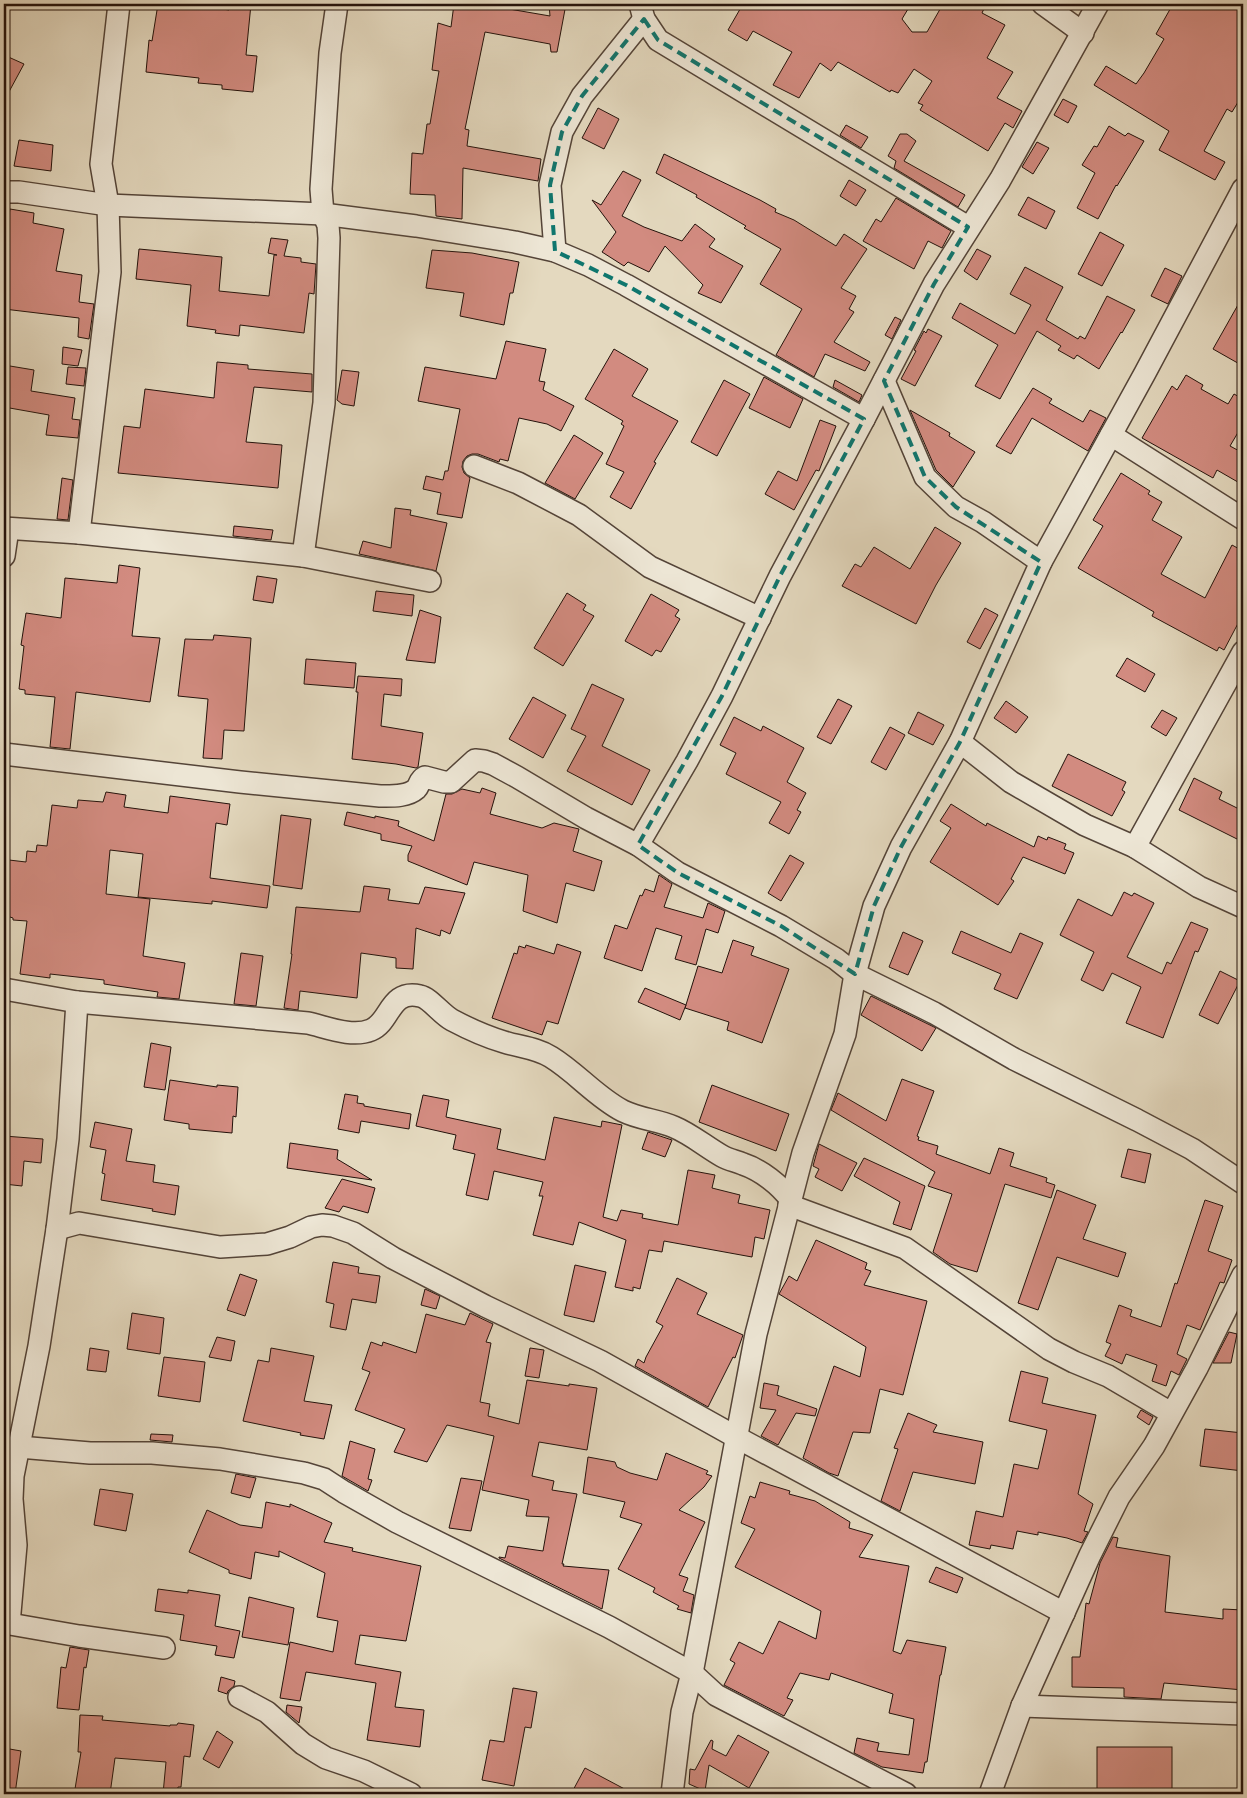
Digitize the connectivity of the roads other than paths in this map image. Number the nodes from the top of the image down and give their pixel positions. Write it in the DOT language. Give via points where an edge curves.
graph roads {
  1 [pos="119,4"];
  2 [pos="336,4"];
  3 [pos="1043,4"];
  4 [pos="1098,4"];
  5 [pos="642,12"];
  6 [pos="1083,33"];
  7 [pos="1243,189"];
  8 [pos="4,192"];
  9 [pos="108,205"];
  10 [pos="323,214"];
  11 [pos="968,228"];
  12 [pos="556,251"];
  13 [pos="884,382"];
  14 [pos="864,419"];
  15 [pos="1110,435"];
  16 [pos="474,466"];
  17 [pos="1243,518"];
  18 [pos="6,528"];
  19 [pos="79,533"];
  20 [pos="4,556"];
  21 [pos="303,556"];
  22 [pos="1041,562"];
  23 [pos="430,581"];
  24 [pos="760,618"];
  25 [pos="1242,656"];
  26 [pos="960,742"];
  27 [pos="4,754"];
  28 [pos="638,845"];
  29 [pos="1135,847"];
  30 [pos="1243,906"];
  31 [pos="855,974"];
  32 [pos="4,989"];
  33 [pos="77,1002"];
  34 [pos="1243,1183"];
  35 [pos="790,1202"];
  36 [pos="60,1204"];
  37 [pos="79,1223"];
  38 [pos="57,1229"];
  39 [pos="1243,1275"];
  40 [pos="1171,1413"];
  41 [pos="736,1437"];
  42 [pos="19,1447"];
  43 [pos="1064,1612"];
  44 [pos="7,1624"];
  45 [pos="164,1648"];
  46 [pos="692,1673"];
  47 [pos="239,1697"];
  48 [pos="1022,1706"];
  49 [pos="1243,1714"];
  50 [pos="411,1794"];
  51 [pos="672,1794"];
  52 [pos="906,1794"];
  53 [pos="990,1794"];
  1 -- 9 [label="street" via="101,164"];
  2 -- 10 [label="street" via="321,189"];
  3 -- 6 [label="street"];
  4 -- 6 [label="street"];
  5 -- 11 [label="street" via="658,40"];
  5 -- 12 [label="street" via="582,96 562,132 550,184"];
  6 -- 11 [label="street" via="1000,180"];
  7 -- 15 [label="street"];
  8 -- 9 [label="street"];
  9 -- 10 [label="street"];
  9 -- 19 [label="street" via="110,272"];
  10 -- 12 [label="street" via="416,226"];
  10 -- 21 [label="street" via="329,238 324,403"];
  11 -- 13 [label="street" via="934,284"];
  12 -- 14 [label="street" via="626,285"];
  13 -- 14 [label="street"];
  13 -- 22 [label="street" via="925,477 956,507"];
  14 -- 24 [label="street"];
  15 -- 17 [label="street"];
  15 -- 22 [label="street"];
  16 -- 24 [label="street" via="518,483 580,515 650,567"];
  18 -- 19 [label="street"];
  18 -- 20 [label="street"];
  19 -- 21 [label="street"];
  21 -- 23 [label="street"];
  22 -- 26 [label="street"];
  24 -- 28 [label="street" via="722,696"];
  25 -- 29 [label="street"];
  26 -- 29 [label="street" via="1011,782 1085,825"];
  26 -- 31 [label="street" via="901,847 878,897"];
  27 -- 28 [label="street" via="380,796 410,793 425,777 451,782 475,760 484,761"];
  28 -- 31 [label="street" via="678,873 789,930"];
  29 -- 30 [label="street" via="1199,887"];
  31 -- 34 [label="street" via="1014,1060 1137,1120"];
  31 -- 35 [label="street" via="845,1034 803,1154"];
  32 -- 33 [label="street"];
  33 -- 35 [label="street" via="308,1023 364,1032 380,1024 402,997 419,995 453,1021 552,1057 596,1094 622,1110 675,1127 729,1161 754,1169 784,1190"];
  33 -- 36 [label="street" via="68,1139"];
  35 -- 40 [label="street" via="905,1248 1049,1349 1108,1376"];
  35 -- 41 [label="street" via="756,1334"];
  36 -- 37 [label="street"];
  36 -- 38 [label="street"];
  37 -- 38 [label="street"];
  37 -- 41 [label="street" via="220,1247 267,1244 311,1227 334,1226 353,1233 393,1258 485,1306 600,1361"];
  38 -- 42 [label="street"];
  39 -- 40 [label="street"];
  40 -- 43 [label="street" via="1154,1446 1119,1498"];
  41 -- 43 [label="street"];
  41 -- 46 [label="street"];
  42 -- 44 [label="street" via="13,1476 16,1545"];
  42 -- 46 [label="street" via="90,1453 152,1452 220,1459 324,1479 397,1522"];
  43 -- 48 [label="street"];
  44 -- 45 [label="street"];
  46 -- 51 [label="street" via="682,1712"];
  46 -- 52 [label="street" via="716,1695"];
  47 -- 50 [label="street" via="267,1712 303,1744 326,1758 364,1771"];
  48 -- 49 [label="street"];
  48 -- 53 [label="street"];
}
